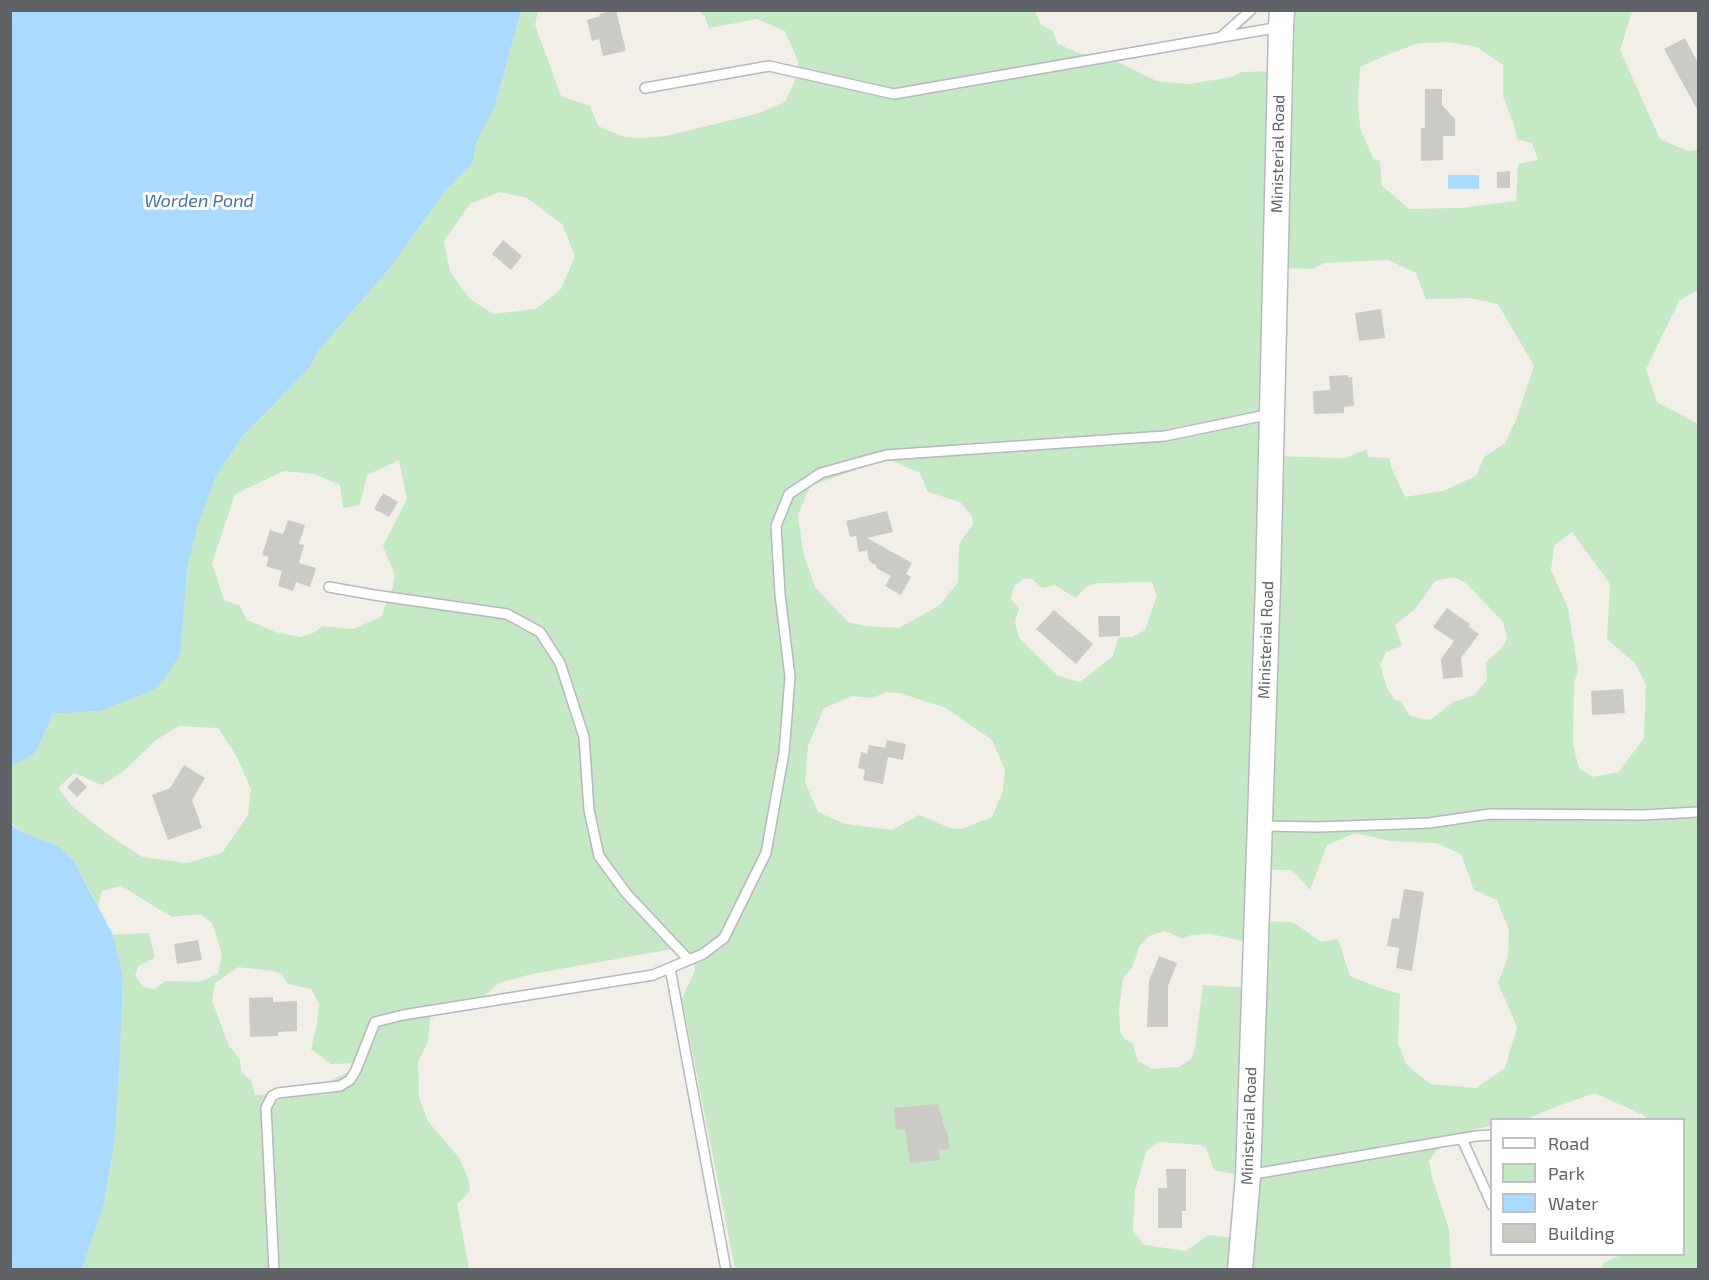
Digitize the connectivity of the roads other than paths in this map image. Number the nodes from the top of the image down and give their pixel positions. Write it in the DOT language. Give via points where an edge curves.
graph roads {
  1 [pos="1251,10"];
  2 [pos="1282,19"];
  3 [pos="1220,38"];
  4 [pos="645,88"];
  5 [pos="1272,414"];
  6 [pos="329,587"];
  7 [pos="1698,812"];
  8 [pos="1260,826"];
  9 [pos="689,960"];
  10 [pos="670,968"];
  11 [pos="1490,1135"];
  12 [pos="1462,1139"];
  13 [pos="1248,1176"];
  14 [pos="1490,1204"];
  15 [pos="274,1269"];
  16 [pos="726,1269"];
  17 [pos="1240,1269"];
  1 -- 3 [label="lane"];
  2 -- 3 [label="lane"];
  2 -- 5 [label="main road, Ministerial Road"];
  3 -- 4 [label="lane" via="894,94 769,66"];
  5 -- 8 [label="main road, Ministerial Road"];
  5 -- 9 [label="lane" via="1165,436 886,455 821,473 789,494 776,526 790,677 784,753 766,853 724,938"];
  6 -- 9 [label="lane" via="507,614 540,632 560,663 584,737 590,810 599,856 626,893"];
  7 -- 8 [label="lane" via="1490,814 1429,823"];
  8 -- 13 [label="main road, Ministerial Road"];
  9 -- 10 [label="lane"];
  10 -- 15 [label="lane" via="653,975 375,1022 350,1080 340,1086 272,1096 266,1108"];
  10 -- 16 [label="lane"];
  11 -- 12 [label="lane"];
  12 -- 13 [label="lane"];
  12 -- 14 [label="lane"];
  13 -- 17 [label="main road, Ministerial Road"];
}
